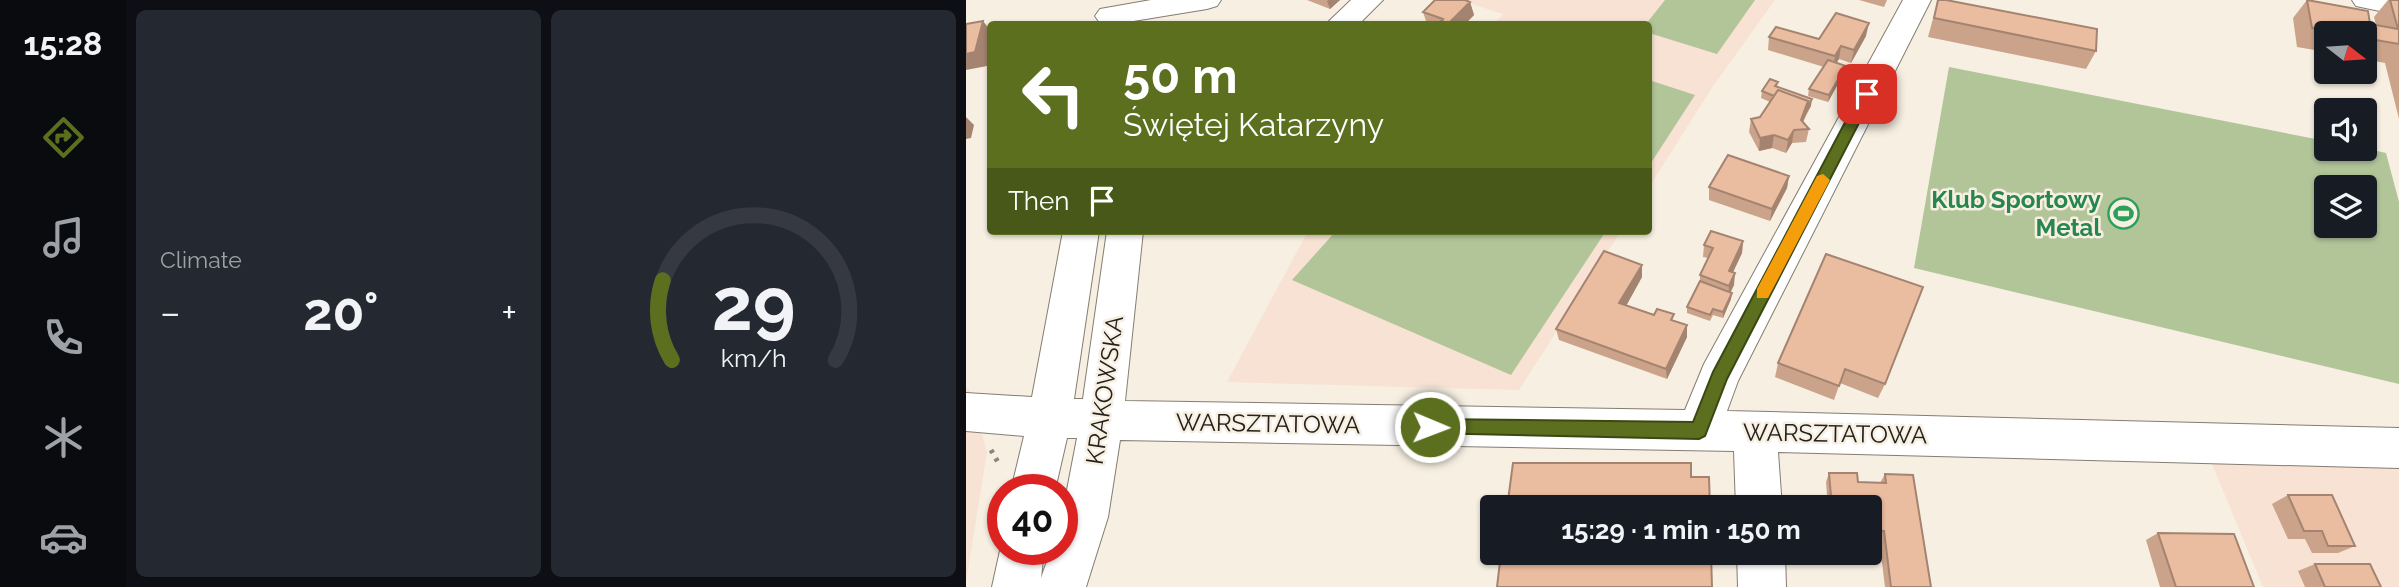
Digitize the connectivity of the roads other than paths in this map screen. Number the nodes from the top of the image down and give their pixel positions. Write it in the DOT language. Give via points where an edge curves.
graph roads {
  1 [pos="1207,0"];
  2 [pos="1369,0"];
  3 [pos="1917,0"];
  4 [pos="2366,0"];
  5 [pos="2399,6"];
  6 [pos="1147,12"];
  7 [pos="1110,14"];
  8 [pos="1344,21"];
  9 [pos="1080,235"];
  10 [pos="1125,235"];
  11 [pos="966,412"];
  12 [pos="1050,418"];
  13 [pos="1102,419"];
  14 [pos="1699,430"];
  15 [pos="1755,431"];
  16 [pos="2399,448"];
  17 [pos="1037,474"];
  18 [pos="1758,495"];
  19 [pos="1019,565"];
  20 [pos="1761,565"];
  21 [pos="1016,587"];
  22 [pos="1062,587"];
  23 [pos="1762,587"];
  1 -- 6 [label="street"];
  2 -- 8 [label="street"];
  3 -- 14 [label="street" via="1719,377"];
  4 -- 5 [label="street"];
  6 -- 7 [label="street"];
  9 -- 12 [label="street, KRAKOWSKA"];
  10 -- 13 [label="street, KRAKOWSKA"];
  11 -- 12 [label="street, WARSZTATOWA"];
  12 -- 13 [label="street, WARSZTATOWA"];
  12 -- 17 [label="street, KRAKOWSKA"];
  13 -- 14 [label="street, WARSZTATOWA"];
  13 -- 22 [label="street, KRAKOWSKA" via="1085,517"];
  14 -- 15 [label="street, WARSZTATOWA"];
  15 -- 16 [label="street, WARSZTATOWA"];
  15 -- 18 [label="street"];
  19 -- 21 [label="street"];
  20 -- 23 [label="street"];
}
